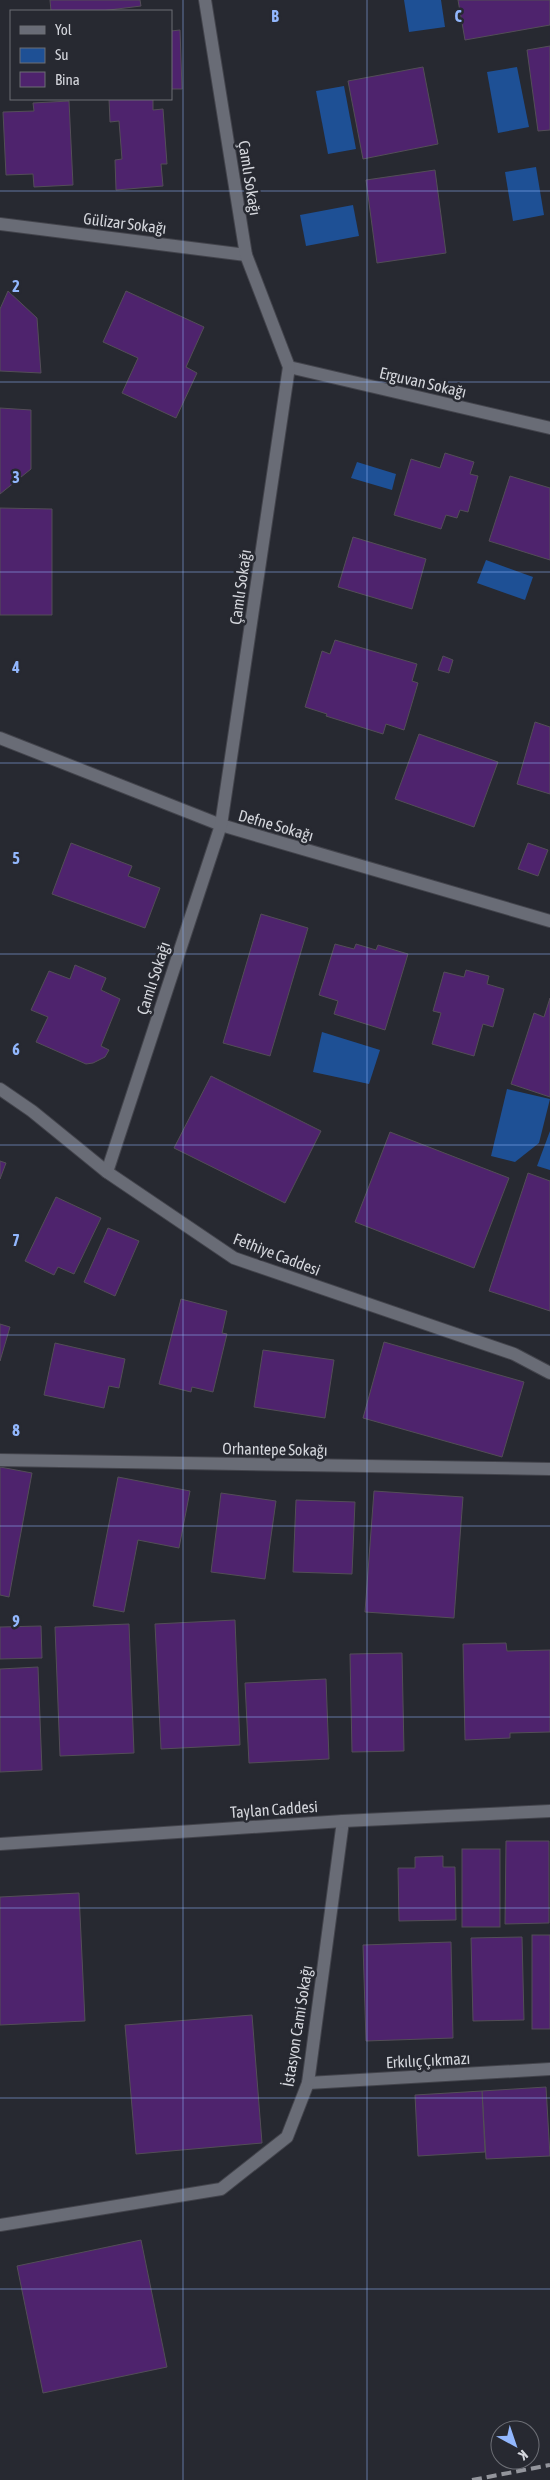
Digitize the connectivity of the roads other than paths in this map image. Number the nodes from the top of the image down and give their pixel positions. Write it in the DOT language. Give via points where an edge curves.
graph roads {
  1 [pos="205,0"];
  2 [pos="0,224"];
  3 [pos="246,255"];
  4 [pos="289,367"];
  5 [pos="550,428"];
  6 [pos="0,738"];
  7 [pos="221,825"];
  8 [pos="550,921"];
  9 [pos="0,1089"];
  10 [pos="107,1172"];
  11 [pos="550,1373"];
  12 [pos="0,1460"];
  13 [pos="550,1469"];
  14 [pos="550,1811"];
  15 [pos="342,1821"];
  16 [pos="0,1844"];
  17 [pos="550,2069"];
  18 [pos="308,2083"];
  19 [pos="0,2226"];
  1 -- 3 [label="street, Çamlı Sokağı"];
  2 -- 3 [label="street, Gülizar Sokağı"];
  3 -- 4 [label="street, Çamlı Sokağı"];
  4 -- 5 [label="street, Erguvan Sokağı"];
  4 -- 7 [label="street, Çamlı Sokağı"];
  6 -- 7 [label="street, Defne Sokağı"];
  7 -- 8 [label="street, Defne Sokağı"];
  7 -- 10 [label="street, Çamlı Sokağı"];
  9 -- 10 [label="street, Fethiye Caddesi"];
  10 -- 11 [label="street, Fethiye Caddesi" via="234,1258 514,1354"];
  12 -- 13 [label="street, Orhantepe Sokağı"];
  14 -- 15 [label="street, Taylan Caddesi"];
  15 -- 16 [label="street, Taylan Caddesi"];
  15 -- 18 [label="street, İstasyon Cami Sokağı"];
  17 -- 18 [label="street, Erkılıç Çıkmazı"];
  18 -- 19 [label="street, İstasyon Cami Sokağı" via="287,2137 221,2189"];
}
